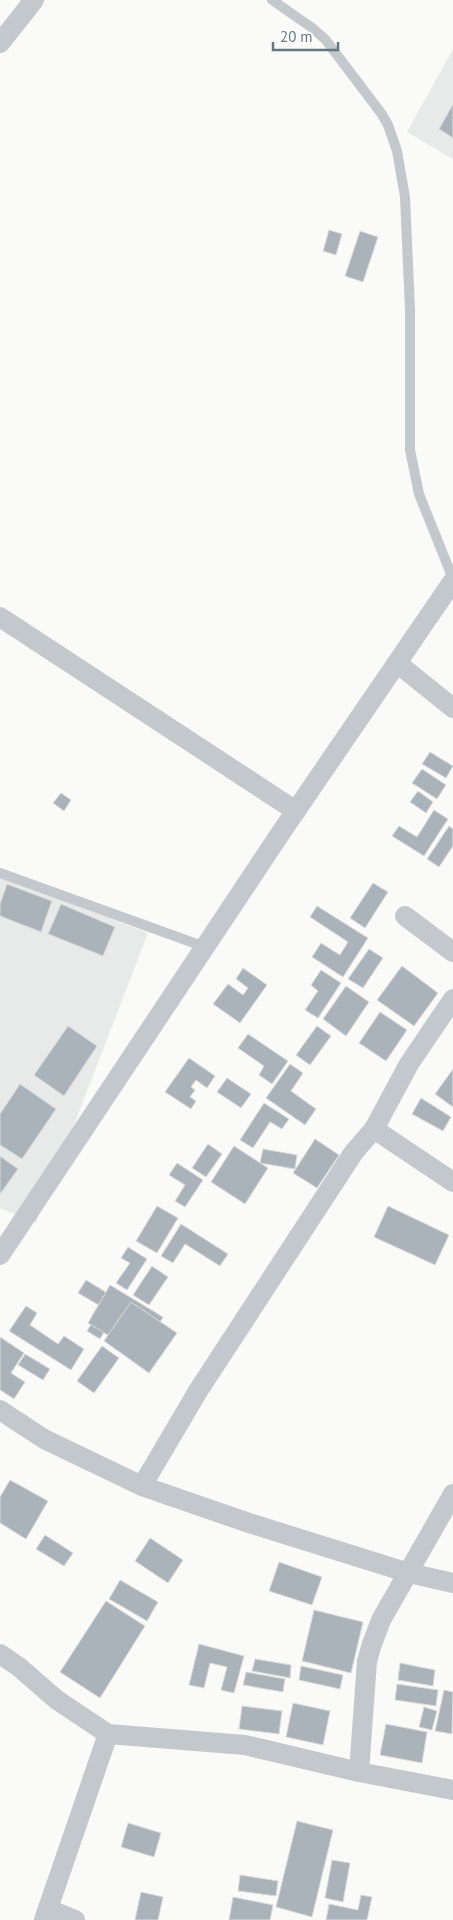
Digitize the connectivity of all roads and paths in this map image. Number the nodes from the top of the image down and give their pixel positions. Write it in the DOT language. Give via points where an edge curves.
graph roads {
  1 [pos="34,0"];
  2 [pos="272,0"];
  3 [pos="0,43"];
  4 [pos="453,580"];
  5 [pos="0,617"];
  6 [pos="397,663"];
  7 [pos="453,708"];
  8 [pos="296,811"];
  9 [pos="0,872"];
  10 [pos="405,916"];
  11 [pos="205,947"];
  12 [pos="453,952"];
  13 [pos="453,999"];
  14 [pos="374,1129"];
  15 [pos="453,1182"];
  16 [pos="0,1255"];
  17 [pos="0,1410"];
  18 [pos="142,1486"];
  19 [pos="453,1494"];
  20 [pos="409,1573"];
  21 [pos="453,1583"];
  22 [pos="0,1654"];
  23 [pos="108,1734"];
  24 [pos="359,1772"];
  25 [pos="453,1790"];
  26 [pos="46,1914"];
  27 [pos="75,1920"];
  1 -- 3 [label="street"];
  2 -- 4 [label="lane" via="325,39 388,125 405,197 409,256 410,450 419,494"];
  4 -- 6 [label="street"];
  5 -- 8 [label="street"];
  6 -- 7 [label="street"];
  6 -- 8 [label="street"];
  8 -- 11 [label="street"];
  9 -- 11 [label="lane"];
  10 -- 12 [label="street"];
  11 -- 16 [label="street"];
  13 -- 14 [label="street" via="409,1064"];
  14 -- 15 [label="street"];
  14 -- 18 [label="street" via="354,1152 198,1392"];
  17 -- 18 [label="street" via="44,1439"];
  18 -- 20 [label="street"];
  19 -- 20 [label="street"];
  20 -- 21 [label="street"];
  20 -- 24 [label="street" via="382,1620 367,1661"];
  22 -- 23 [label="street" via="57,1700"];
  23 -- 24 [label="street" via="245,1745"];
  23 -- 26 [label="street"];
  24 -- 25 [label="street"];
  26 -- 27 [label="street"];
}
